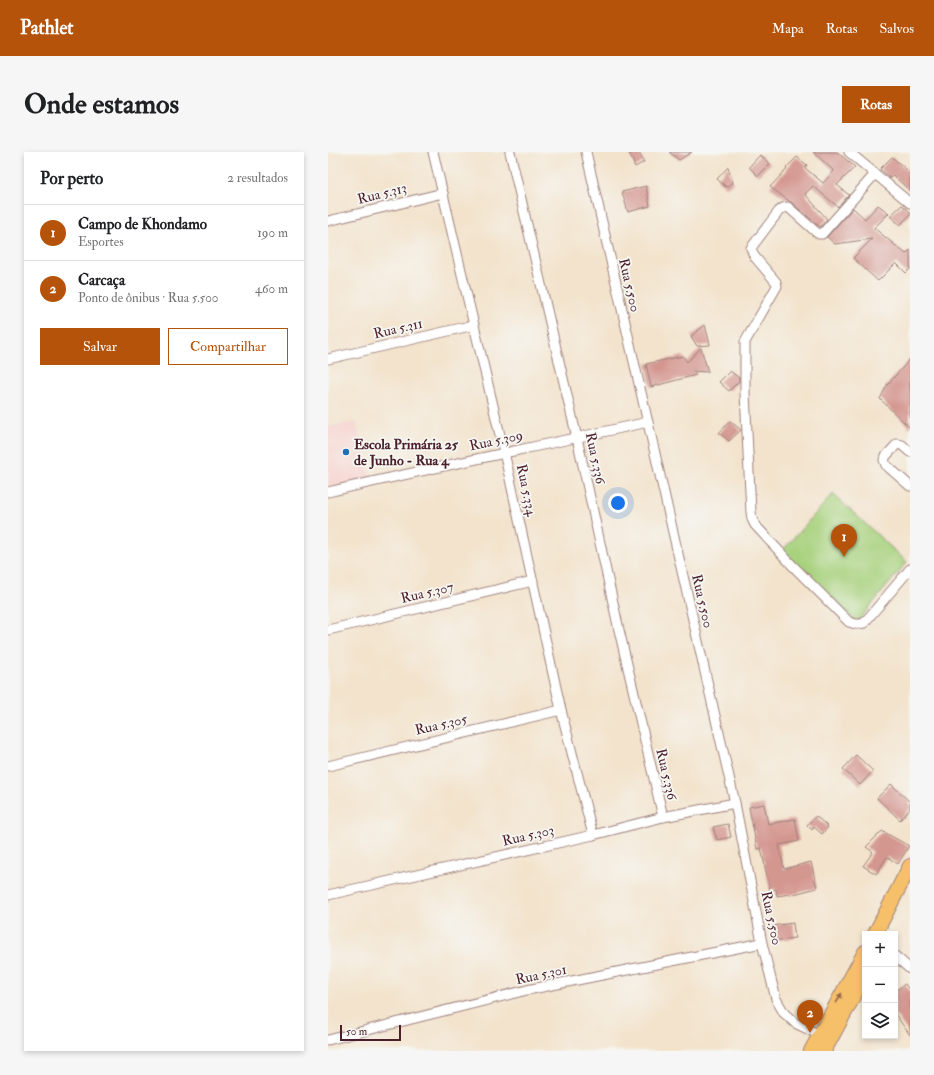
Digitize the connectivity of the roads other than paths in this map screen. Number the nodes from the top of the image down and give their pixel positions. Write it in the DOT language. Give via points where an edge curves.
graph roads {
  1 [pos="433,152"];
  2 [pos="510,152"];
  3 [pos="586,152"];
  4 [pos="849,152"];
  5 [pos="875,174"];
  6 [pos="443,193"];
  7 [pos="910,203"];
  8 [pos="328,221"];
  9 [pos="474,325"];
  10 [pos="328,359"];
  11 [pos="648,422"];
  12 [pos="577,438"];
  13 [pos="504,452"];
  14 [pos="910,452"];
  15 [pos="910,486"];
  16 [pos="328,492"];
  17 [pos="910,569"];
  18 [pos="533,581"];
  19 [pos="328,630"];
  20 [pos="561,710"];
  21 [pos="328,766"];
  22 [pos="735,803"];
  23 [pos="663,817"];
  24 [pos="594,835"];
  25 [pos="910,866"];
  26 [pos="910,887"];
  27 [pos="328,895"];
  28 [pos="877,931"];
  29 [pos="887,931"];
  30 [pos="762,943"];
  31 [pos="862,957"];
  32 [pos="898,959"];
  33 [pos="910,969"];
  34 [pos="862,981"];
  35 [pos="820,1033"];
  36 [pos="328,1040"];
  37 [pos="811,1051"];
  38 [pos="824,1051"];
  1 -- 6 [label="street, Rua 5.334"];
  2 -- 12 [label="street, Rua 5.336"];
  3 -- 11 [label="street, Rua 5.500"];
  4 -- 5 [label="street"];
  5 -- 7 [label="street"];
  5 -- 17 [label="street" via="822,234 816,232 788,207 779,211 751,248 754,256 777,286 745,342 751,512 755,524 792,565 855,624 864,623"];
  6 -- 8 [label="street, Rua 5.313"];
  6 -- 9 [label="street, Rua 5.334"];
  9 -- 10 [label="street, Rua 5.311"];
  9 -- 13 [label="street, Rua 5.334"];
  11 -- 12 [label="street, Rua 5.309"];
  11 -- 22 [label="street, Rua 5.500"];
  12 -- 13 [label="street, Rua 5.309"];
  12 -- 23 [label="street, Rua 5.336"];
  13 -- 16 [label="street, Rua 5.309"];
  13 -- 18 [label="street, Rua 5.334"];
  14 -- 15 [label="street" via="897,444 884,460 886,465"];
  18 -- 19 [label="street, Rua 5.307"];
  18 -- 20 [label="street, Rua 5.334"];
  20 -- 21 [label="street, Rua 5.305"];
  20 -- 24 [label="street, Rua 5.334"];
  22 -- 23 [label="street, Rua 5.303"];
  22 -- 30 [label="street, Rua 5.500"];
  23 -- 24 [label="street, Rua 5.303"];
  24 -- 27 [label="street, Rua 5.303"];
  25 -- 28 [label="highway"];
  26 -- 29 [label="highway"];
  30 -- 35 [label="street, Rua 5.500" via="776,999 784,1013 795,1023"];
  30 -- 36 [label="street, Rua 5.301" via="527,990"];
  35 -- 31 [label="highway, one-way"];
  32 -- 33 [label="street"];
  34 -- 38 [label="highway"];
  35 -- 37 [label="highway"];
}
